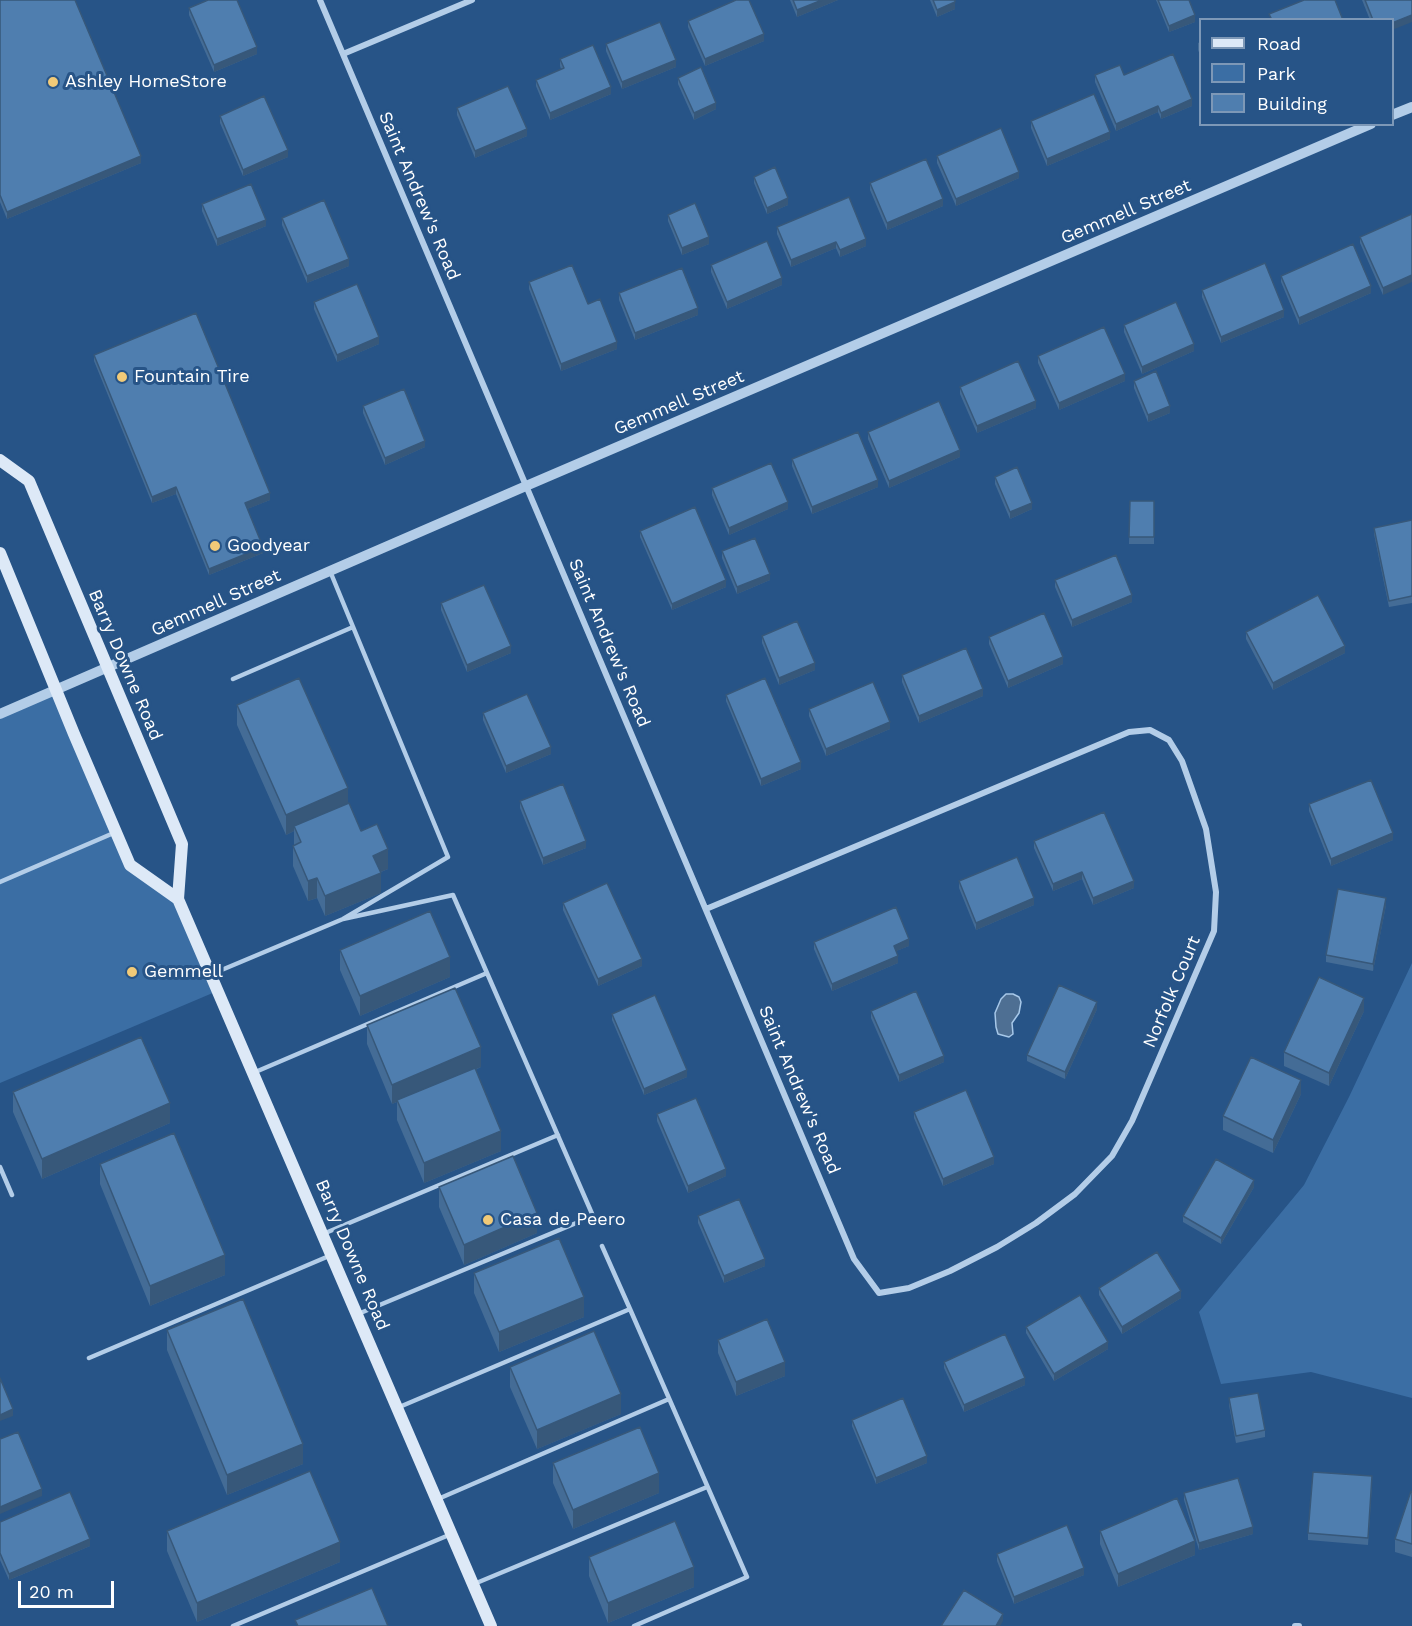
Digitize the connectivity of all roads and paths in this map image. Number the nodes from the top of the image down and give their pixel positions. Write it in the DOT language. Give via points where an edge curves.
graph roads {
  1 [pos="320,0"];
  2 [pos="472,0"];
  3 [pos="343,54"];
  4 [pos="1412,107"];
  5 [pos="1394,115"];
  6 [pos="1366,126"];
  7 [pos="0,460"];
  8 [pos="526,486"];
  9 [pos="0,554"];
  10 [pos="330,571"];
  11 [pos="353,627"];
  12 [pos="107,668"];
  13 [pos="233,679"];
  14 [pos="56,690"];
  15 [pos="0,714"];
  16 [pos="116,832"];
  17 [pos="0,882"];
  18 [pos="178,899"];
  19 [pos="706,909"];
  20 [pos="343,919"];
  21 [pos="487,973"];
  22 [pos="211,975"];
  23 [pos="253,1073"];
  24 [pos="558,1135"];
  25 [pos="0,1167"];
  26 [pos="12,1195"];
  27 [pos="323,1234"];
  28 [pos="602,1246"];
  29 [pos="332,1255"];
  30 [pos="879,1293"];
  31 [pos="630,1309"];
  32 [pos="358,1315"];
  33 [pos="89,1358"];
  34 [pos="669,1399"];
  35 [pos="398,1408"];
  36 [pos="707,1487"];
  37 [pos="437,1500"];
  38 [pos="452,1534"];
  39 [pos="473,1584"];
  40 [pos="233,1626"];
  41 [pos="491,1626"];
  42 [pos="634,1626"];
  1 -- 3 [label="street, Saint Andrew's Road"];
  2 -- 3 [label="street"];
  3 -- 8 [label="street, Saint Andrew's Road"];
  4 -- 5 [label="street"];
  6 -- 8 [label="street, Gemmell Street"];
  7 -- 12 [label="main road, Barry Downe Road" via="29,481"];
  8 -- 10 [label="street, Gemmell Street"];
  8 -- 19 [label="street, Saint Andrew's Road"];
  9 -- 14 [label="main road"];
  10 -- 11 [label="lane"];
  10 -- 12 [label="street, Gemmell Street"];
  11 -- 13 [label="lane"];
  11 -- 20 [label="lane" via="448,857"];
  12 -- 14 [label="street, Gemmell Street"];
  12 -- 18 [label="main road, Barry Downe Road" via="182,844"];
  14 -- 15 [label="street, Gemmell Street"];
  14 -- 16 [label="main road"];
  16 -- 17 [label="lane"];
  16 -- 18 [label="main road" via="130,865"];
  18 -- 22 [label="main road, Barry Downe Road"];
  19 -- 30 [label="street, Saint Andrew's Road" via="854,1259"];
  19 -- 30 [label="street, Norfolk Court" via="1129,732 1150,730 1169,740 1182,760 1206,828 1216,892 1214,931 1132,1121 1101,1167 1075,1194 1036,1223 950,1271 909,1288"];
  20 -- 21 [label="lane" via="453,895"];
  20 -- 22 [label="lane"];
  21 -- 23 [label="lane"];
  21 -- 24 [label="lane"];
  22 -- 23 [label="main road, Barry Downe Road"];
  23 -- 27 [label="main road, Barry Downe Road"];
  24 -- 27 [label="lane"];
  24 -- 32 [label="lane" via="593,1216"];
  25 -- 26 [label="lane"];
  27 -- 29 [label="main road, Barry Downe Road"];
  28 -- 31 [label="lane"];
  29 -- 32 [label="main road, Barry Downe Road"];
  29 -- 33 [label="lane"];
  31 -- 34 [label="lane"];
  31 -- 35 [label="lane"];
  32 -- 35 [label="main road, Barry Downe Road"];
  34 -- 36 [label="lane"];
  34 -- 37 [label="lane"];
  35 -- 37 [label="main road, Barry Downe Road"];
  36 -- 39 [label="lane"];
  36 -- 42 [label="lane" via="747,1577"];
  37 -- 38 [label="main road, Barry Downe Road"];
  38 -- 39 [label="main road, Barry Downe Road"];
  38 -- 40 [label="lane"];
  39 -- 41 [label="main road, Barry Downe Road"];
}
